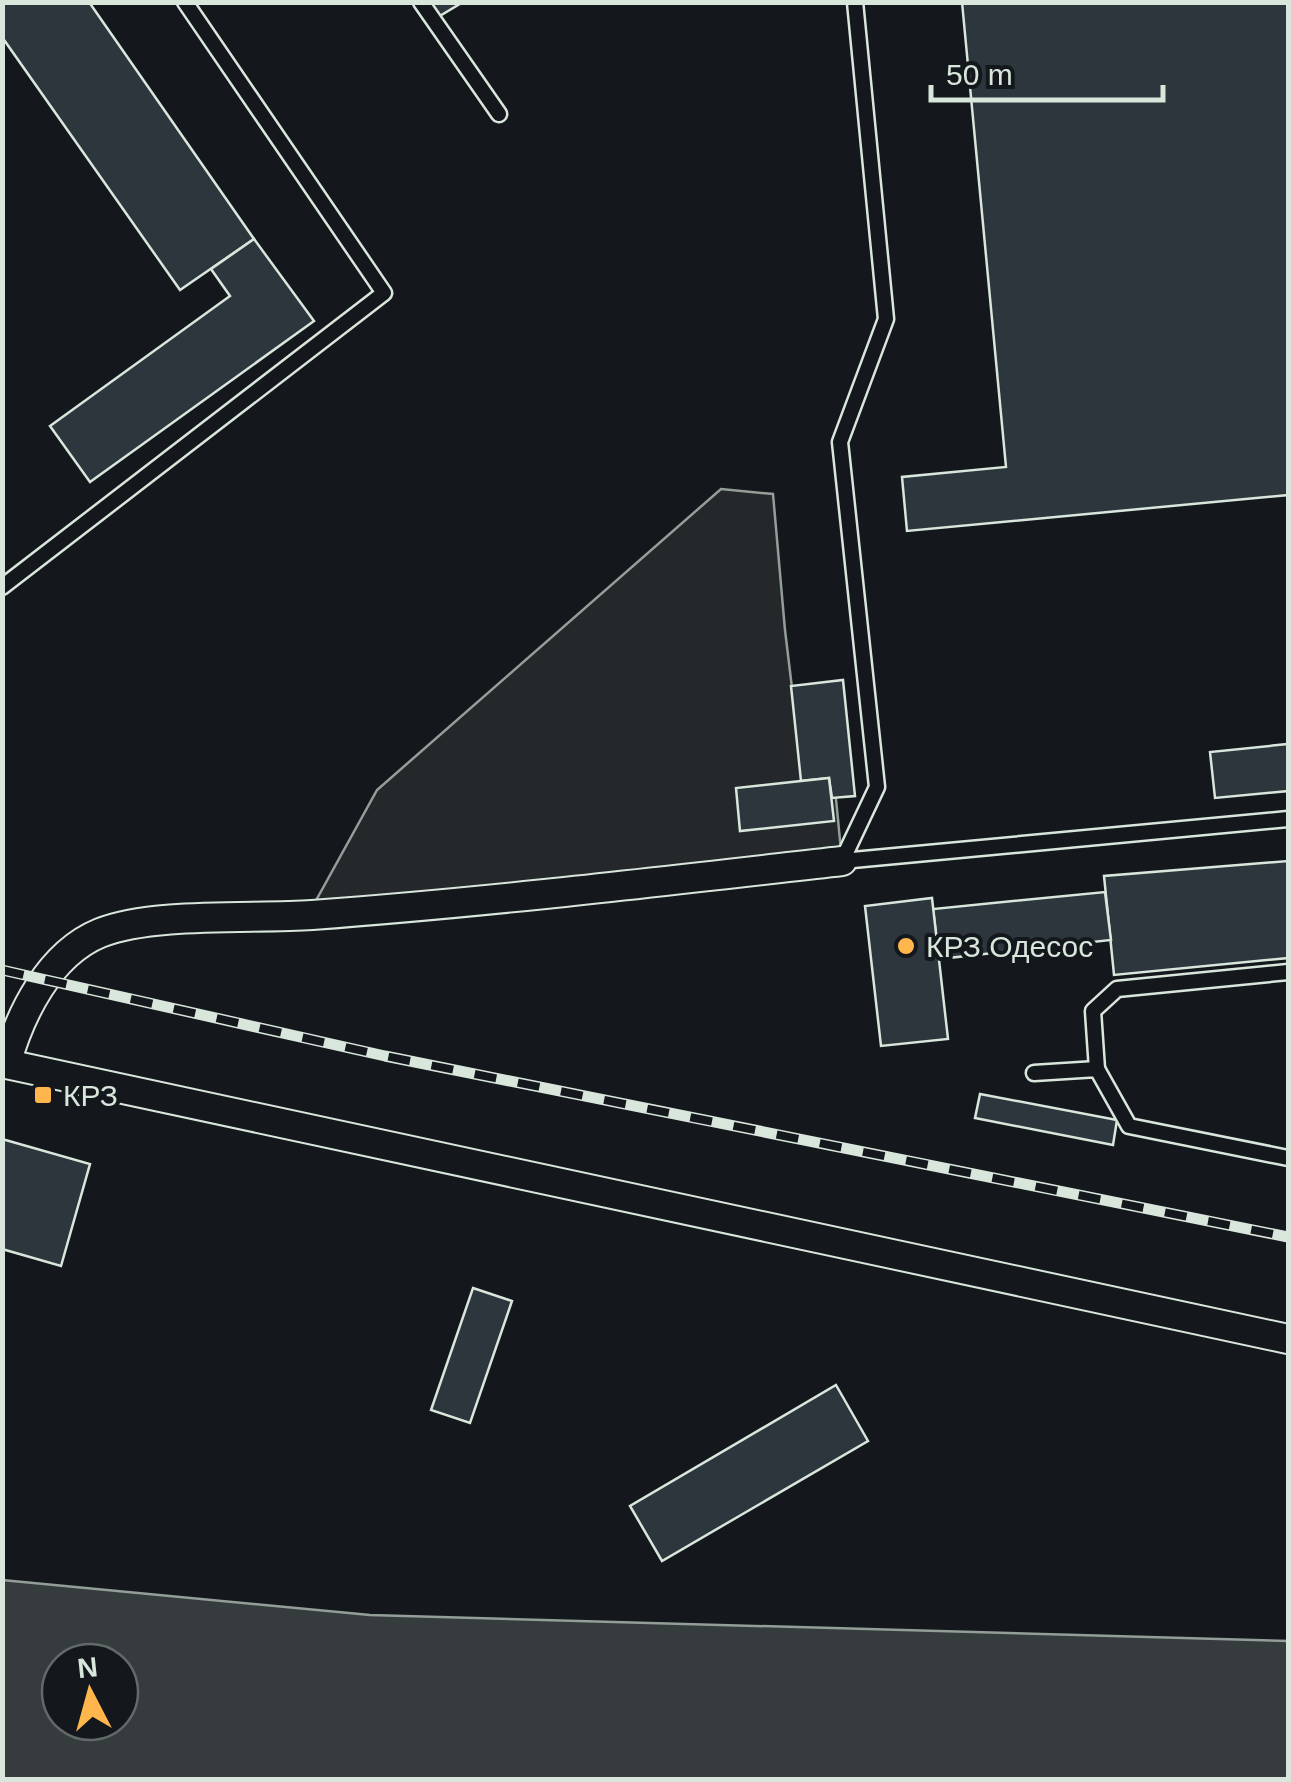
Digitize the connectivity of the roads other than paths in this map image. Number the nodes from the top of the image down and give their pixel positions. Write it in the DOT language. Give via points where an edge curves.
graph roads {
  1 [pos="186,2"];
  2 [pos="421,2"];
  3 [pos="855,2"];
  4 [pos="499,114"];
  5 [pos="2,587"];
  6 [pos="1288,819"];
  7 [pos="842,861"];
  8 [pos="1288,972"];
  9 [pos="4,1064"];
  10 [pos="1097,1069"];
  11 [pos="1034,1073"];
  12 [pos="1288,1158"];
  13 [pos="1288,1339"];
  1 -- 5 [label="lane" via="384,292"];
  2 -- 4 [label="lane"];
  3 -- 7 [label="lane" via="886,320 840,442 877,787"];
  6 -- 7 [label="lane"];
  7 -- 9 [label="street" via="514,898 137,923 72,948 15,1031"];
  8 -- 10 [label="lane" via="1116,988 1093,1011"];
  9 -- 13 [label="street"];
  10 -- 11 [label="lane"];
  10 -- 12 [label="lane" via="1129,1126"];
}
